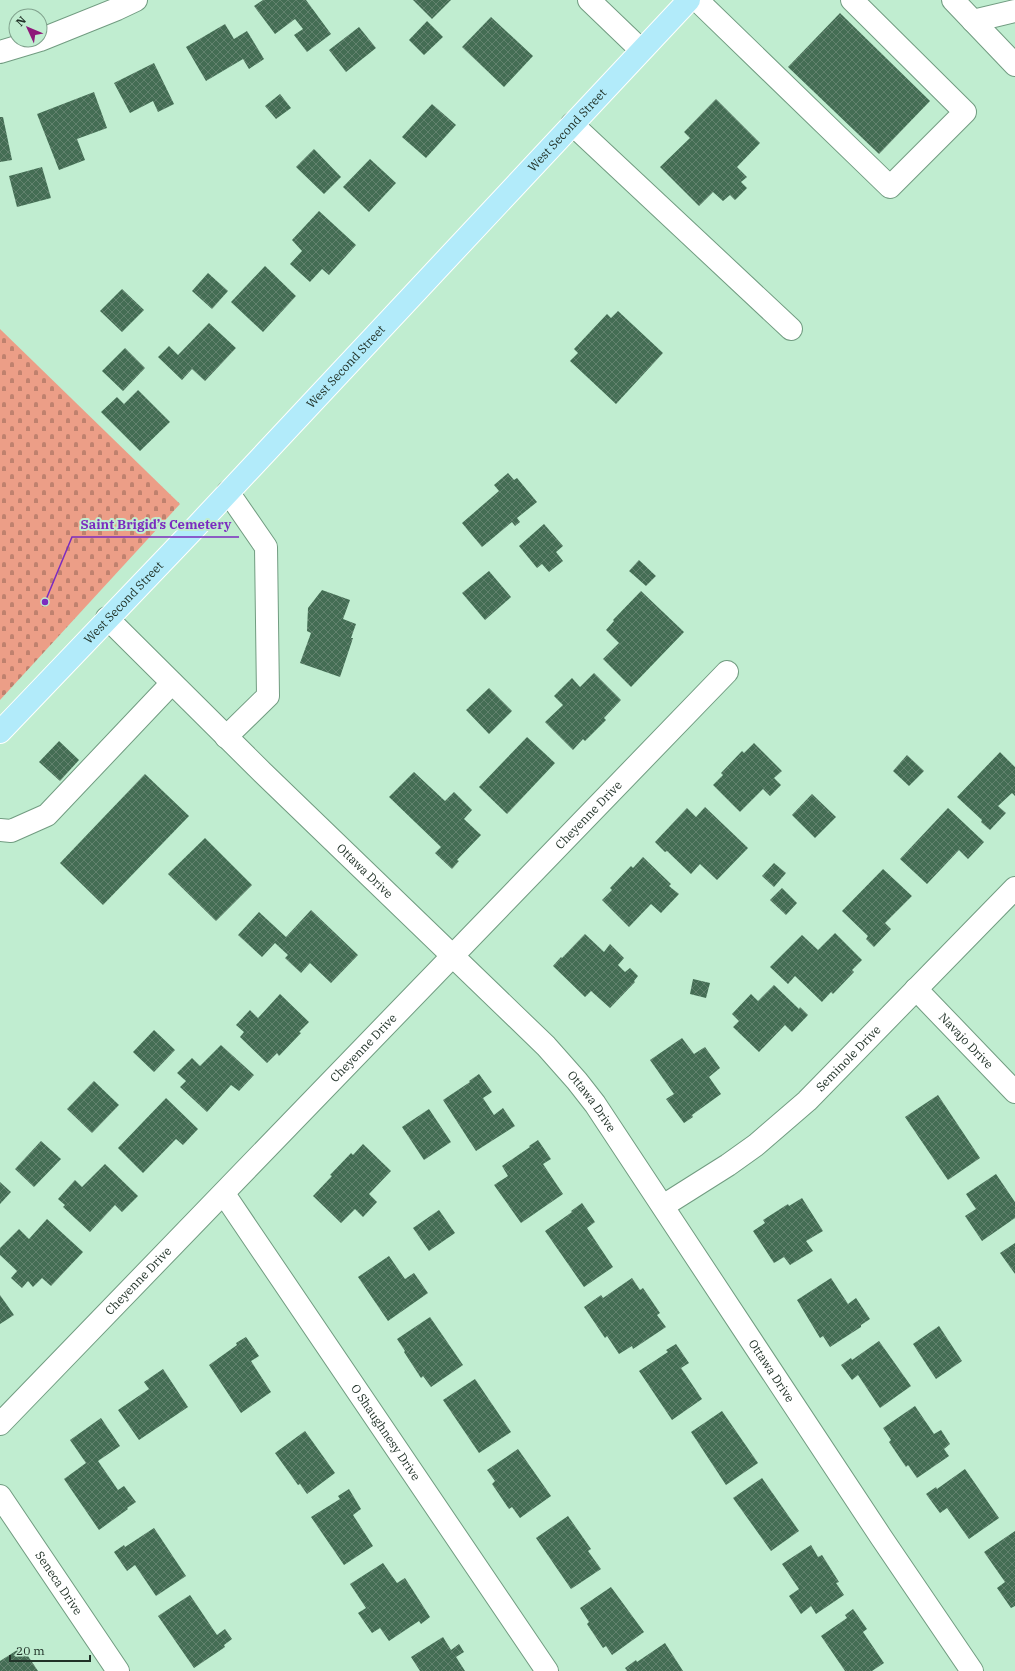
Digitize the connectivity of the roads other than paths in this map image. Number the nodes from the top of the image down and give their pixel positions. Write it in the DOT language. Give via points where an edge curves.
graph roads {
  1 [pos="136,0"];
  2 [pos="588,0"];
  3 [pos="689,0"];
  4 [pos="697,0"];
  5 [pos="852,0"];
  6 [pos="953,0"];
  7 [pos="1015,12"];
  8 [pos="973,21"];
  9 [pos="640,50"];
  10 [pos="0,52"];
  11 [pos="1015,66"];
  12 [pos="572,124"];
  13 [pos="791,330"];
  14 [pos="228,492"];
  15 [pos="107,618"];
  16 [pos="727,672"];
  17 [pos="172,683"];
  18 [pos="0,732"];
  19 [pos="226,737"];
  20 [pos="0,830"];
  21 [pos="1015,888"];
  22 [pos="453,957"];
  23 [pos="916,989"];
  24 [pos="1015,1092"];
  25 [pos="224,1194"];
  26 [pos="663,1206"];
  27 [pos="0,1424"];
  28 [pos="0,1496"];
  29 [pos="118,1671"];
  30 [pos="547,1671"];
  31 [pos="972,1671"];
  1 -- 10 [label="street" via="40,40"];
  2 -- 9 [label="street"];
  3 -- 9 [label="main road, West Second Street"];
  4 -- 5 [label="street" via="890,187 965,112"];
  6 -- 8 [label="street"];
  7 -- 8 [label="street"];
  8 -- 11 [label="street"];
  9 -- 12 [label="main road, West Second Street"];
  12 -- 13 [label="street"];
  12 -- 14 [label="main road, West Second Street"];
  14 -- 15 [label="main road, West Second Street"];
  14 -- 19 [label="street" via="266,547 268,696"];
  15 -- 17 [label="street, Ottawa Drive"];
  15 -- 18 [label="main road, West Second Street"];
  16 -- 22 [label="street, Cheyenne Drive"];
  17 -- 19 [label="street, Ottawa Drive"];
  17 -- 20 [label="street" via="47,815 11,831"];
  19 -- 22 [label="street, Ottawa Drive"];
  21 -- 23 [label="street, Seminole Drive"];
  22 -- 25 [label="street, Cheyenne Drive"];
  22 -- 26 [label="street, Ottawa Drive" via="546,1046 577,1081"];
  23 -- 24 [label="street, Navajo Drive"];
  23 -- 26 [label="street, Seminole Drive" via="796,1111 750,1149"];
  25 -- 27 [label="street, Cheyenne Drive"];
  25 -- 30 [label="street, O Shaughnesy Drive"];
  26 -- 31 [label="street, Ottawa Drive"];
  28 -- 29 [label="street, Seneca Drive"];
}
